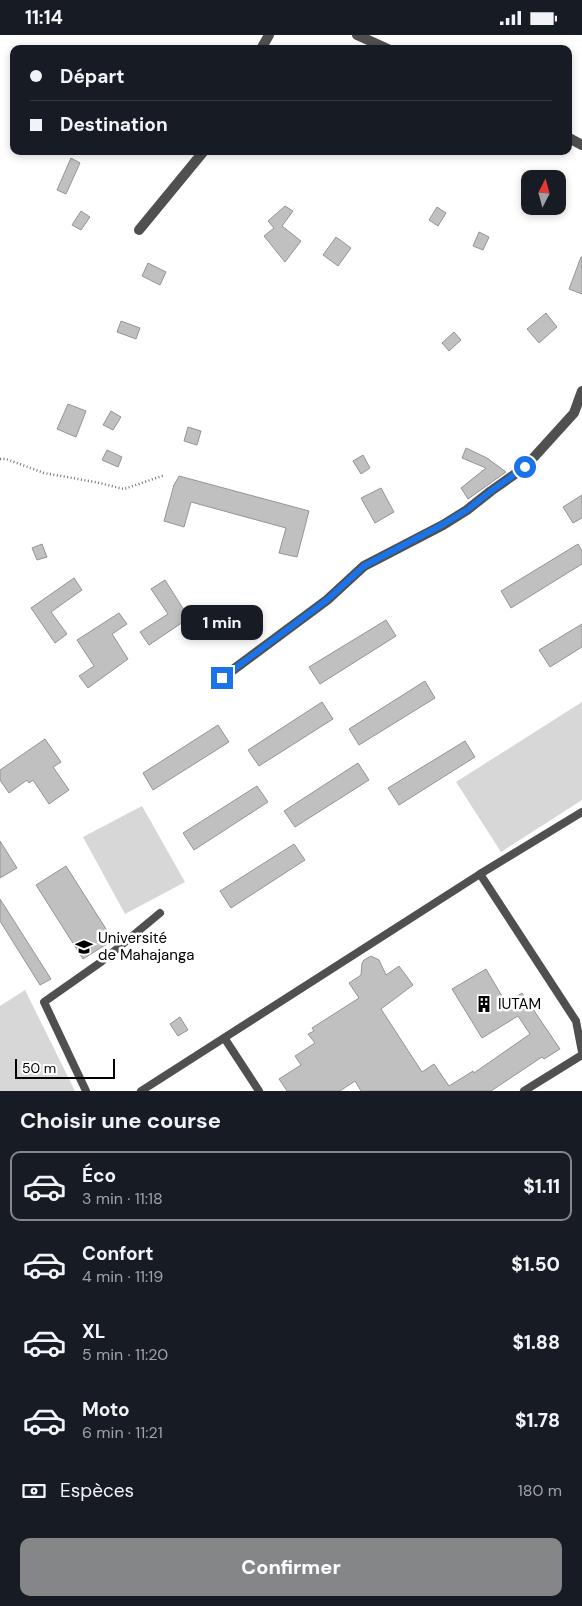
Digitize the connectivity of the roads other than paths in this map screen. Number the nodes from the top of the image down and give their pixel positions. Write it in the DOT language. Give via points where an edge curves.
graph roads {
  1 [pos="357,35"];
  2 [pos="379,45"];
  3 [pos="201,155"];
  4 [pos="139,230"];
  5 [pos="582,391"];
  6 [pos="222,678"];
  7 [pos="582,812"];
  8 [pos="480,874"];
  9 [pos="160,913"];
  10 [pos="579,1023"];
  11 [pos="225,1039"];
  12 [pos="582,1054"];
  13 [pos="86,1091"];
  14 [pos="141,1091"];
  15 [pos="259,1091"];
  16 [pos="524,1091"];
  1 -- 2 [label="street"];
  3 -- 4 [label="street"];
  5 -- 6 [label="street" via="574,413 525,467 467,510 364,566 327,600"];
  7 -- 8 [label="lane"];
  8 -- 10 [label="lane"];
  8 -- 11 [label="lane"];
  9 -- 13 [label="lane" via="102,962 44,1002"];
  10 -- 12 [label="lane"];
  11 -- 14 [label="lane"];
  11 -- 15 [label="lane"];
  12 -- 16 [label="lane"];
}
